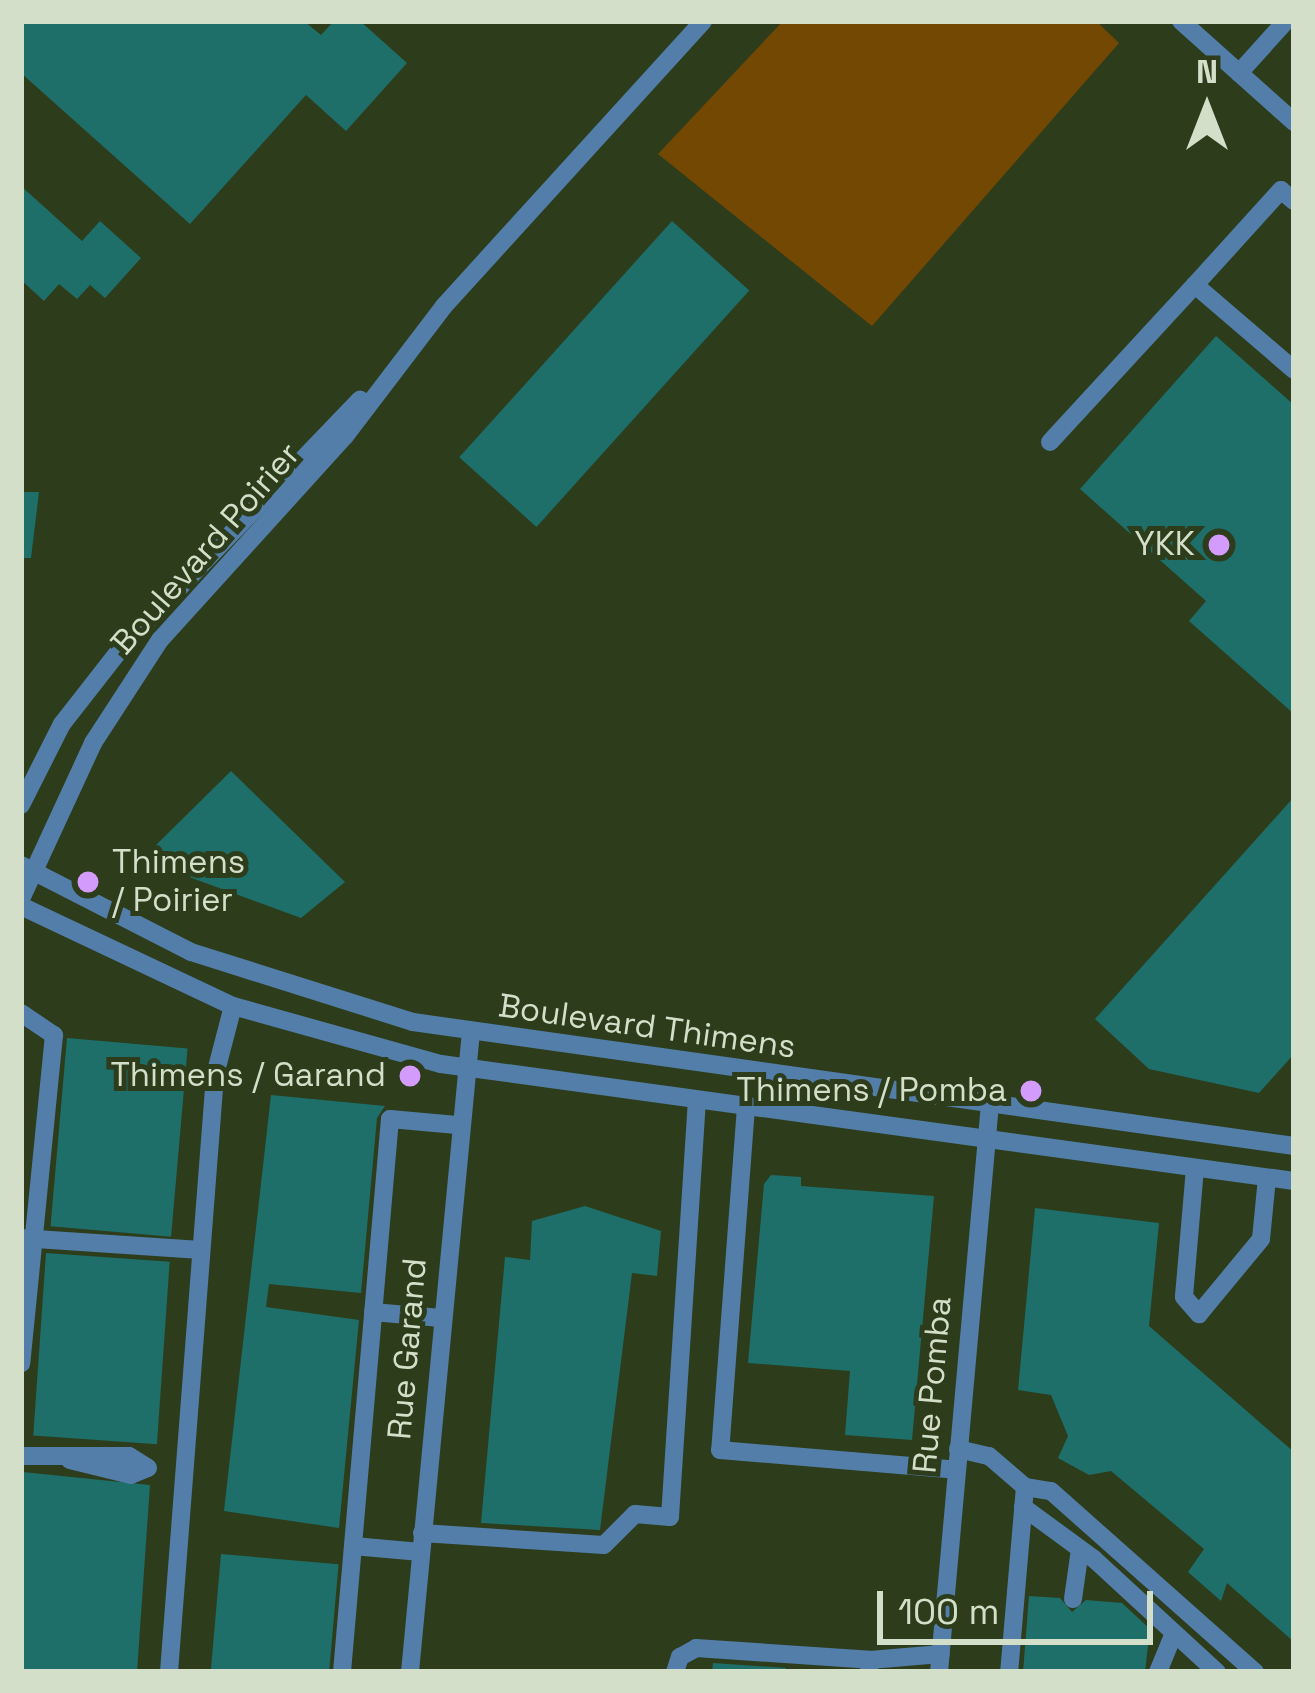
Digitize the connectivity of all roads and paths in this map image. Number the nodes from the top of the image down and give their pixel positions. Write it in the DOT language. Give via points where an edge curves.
graph roads {
  1 [pos="703,21"];
  2 [pos="1181,21"];
  3 [pos="1286,21"];
  4 [pos="1239,73"];
  5 [pos="1292,115"];
  6 [pos="1294,201"];
  7 [pos="1195,285"];
  8 [pos="1294,370"];
  9 [pos="386,376"];
  10 [pos="1050,442"];
  11 [pos="21,805"];
  12 [pos="26,869"];
  13 [pos="21,902"];
  14 [pos="233,1006"];
  15 [pos="21,1013"];
  16 [pos="471,1032"];
  17 [pos="465,1068"];
  18 [pos="697,1100"];
  19 [pos="990,1104"];
  20 [pos="746,1107"];
  21 [pos="458,1125"];
  22 [pos="986,1140"];
  23 [pos="1294,1146"];
  24 [pos="1195,1168"];
  25 [pos="1267,1178"];
  26 [pos="1294,1181"];
  27 [pos="26,1238"];
  28 [pos="201,1250"];
  29 [pos="373,1312"];
  30 [pos="441,1318"];
  31 [pos="21,1363"];
  32 [pos="958,1449"];
  33 [pos="21,1456"];
  34 [pos="956,1470"];
  35 [pos="184,1472"];
  36 [pos="1025,1486"];
  37 [pos="1023,1507"];
  38 [pos="422,1542"];
  39 [pos="352,1546"];
  40 [pos="1080,1549"];
  41 [pos="1072,1599"];
  42 [pos="1174,1633"];
  43 [pos="940,1663"];
  44 [pos="869,1666"];
  45 [pos="170,1672"];
  46 [pos="342,1672"];
  47 [pos="410,1672"];
  48 [pos="675,1672"];
  49 [pos="1009,1672"];
  50 [pos="1158,1672"];
  51 [pos="1216,1672"];
  52 [pos="1255,1672"];
  1 -- 9 [label="street, Boulevard Poirier"];
  2 -- 4 [label="street"];
  3 -- 4 [label="street"];
  4 -- 5 [label="street"];
  6 -- 7 [label="street" via="1281,190"];
  7 -- 8 [label="street"];
  7 -- 10 [label="street"];
  9 -- 11 [label="street, Boulevard Poirier" via="136,630 62,724"];
  9 -- 12 [label="street, Boulevard Poirier" via="345,436 138,670"];
  12 -- 13 [label="street, Boulevard Poirier"];
  12 -- 16 [label="street, Boulevard Thimens" via="218,963 345,1004"];
  13 -- 14 [label="street, Boulevard Thimens"];
  14 -- 17 [label="street, Boulevard Thimens"];
  14 -- 28 [label="street" via="215,1075"];
  15 -- 27 [label="street" via="54,1035"];
  16 -- 17 [label="street, Rue Garand"];
  16 -- 19 [label="street, Boulevard Thimens"];
  17 -- 18 [label="street, Boulevard Thimens"];
  17 -- 21 [label="street, Rue Garand"];
  18 -- 20 [label="street, Boulevard Thimens"];
  18 -- 38 [label="street" via="670,1516 635,1514 604,1545"];
  19 -- 22 [label="street, Rue Pomba"];
  19 -- 23 [label="street, Boulevard Thimens"];
  20 -- 22 [label="street, Boulevard Thimens"];
  20 -- 34 [label="street" via="720,1450"];
  21 -- 29 [label="street" via="390,1119"];
  21 -- 30 [label="street, Rue Garand"];
  22 -- 24 [label="street, Boulevard Thimens"];
  22 -- 32 [label="street, Rue Pomba"];
  24 -- 25 [label="street, Boulevard Thimens"];
  24 -- 25 [label="street" via="1184,1297 1199,1314 1261,1239"];
  25 -- 26 [label="street, Boulevard Thimens"];
  27 -- 28 [label="street"];
  27 -- 31 [label="street"];
  28 -- 35 [label="street"];
  29 -- 30 [label="street"];
  29 -- 39 [label="street"];
  30 -- 38 [label="street, Rue Garand"];
  32 -- 34 [label="street, Rue Pomba"];
  32 -- 36 [label="street" via="989,1456"];
  33 -- 35 [label="street" via="131,1474"];
  34 -- 43 [label="street, Rue Pomba"];
  35 -- 45 [label="street"];
  36 -- 37 [label="street"];
  36 -- 52 [label="street" via="1051,1491"];
  37 -- 40 [label="street"];
  37 -- 49 [label="street"];
  38 -- 39 [label="street"];
  38 -- 47 [label="street, Rue Garand"];
  39 -- 46 [label="street"];
  40 -- 41 [label="street"];
  40 -- 42 [label="street"];
  42 -- 50 [label="street"];
  42 -- 51 [label="street"];
  43 -- 44 [label="street"];
  44 -- 48 [label="street" via="695,1648"];
}
